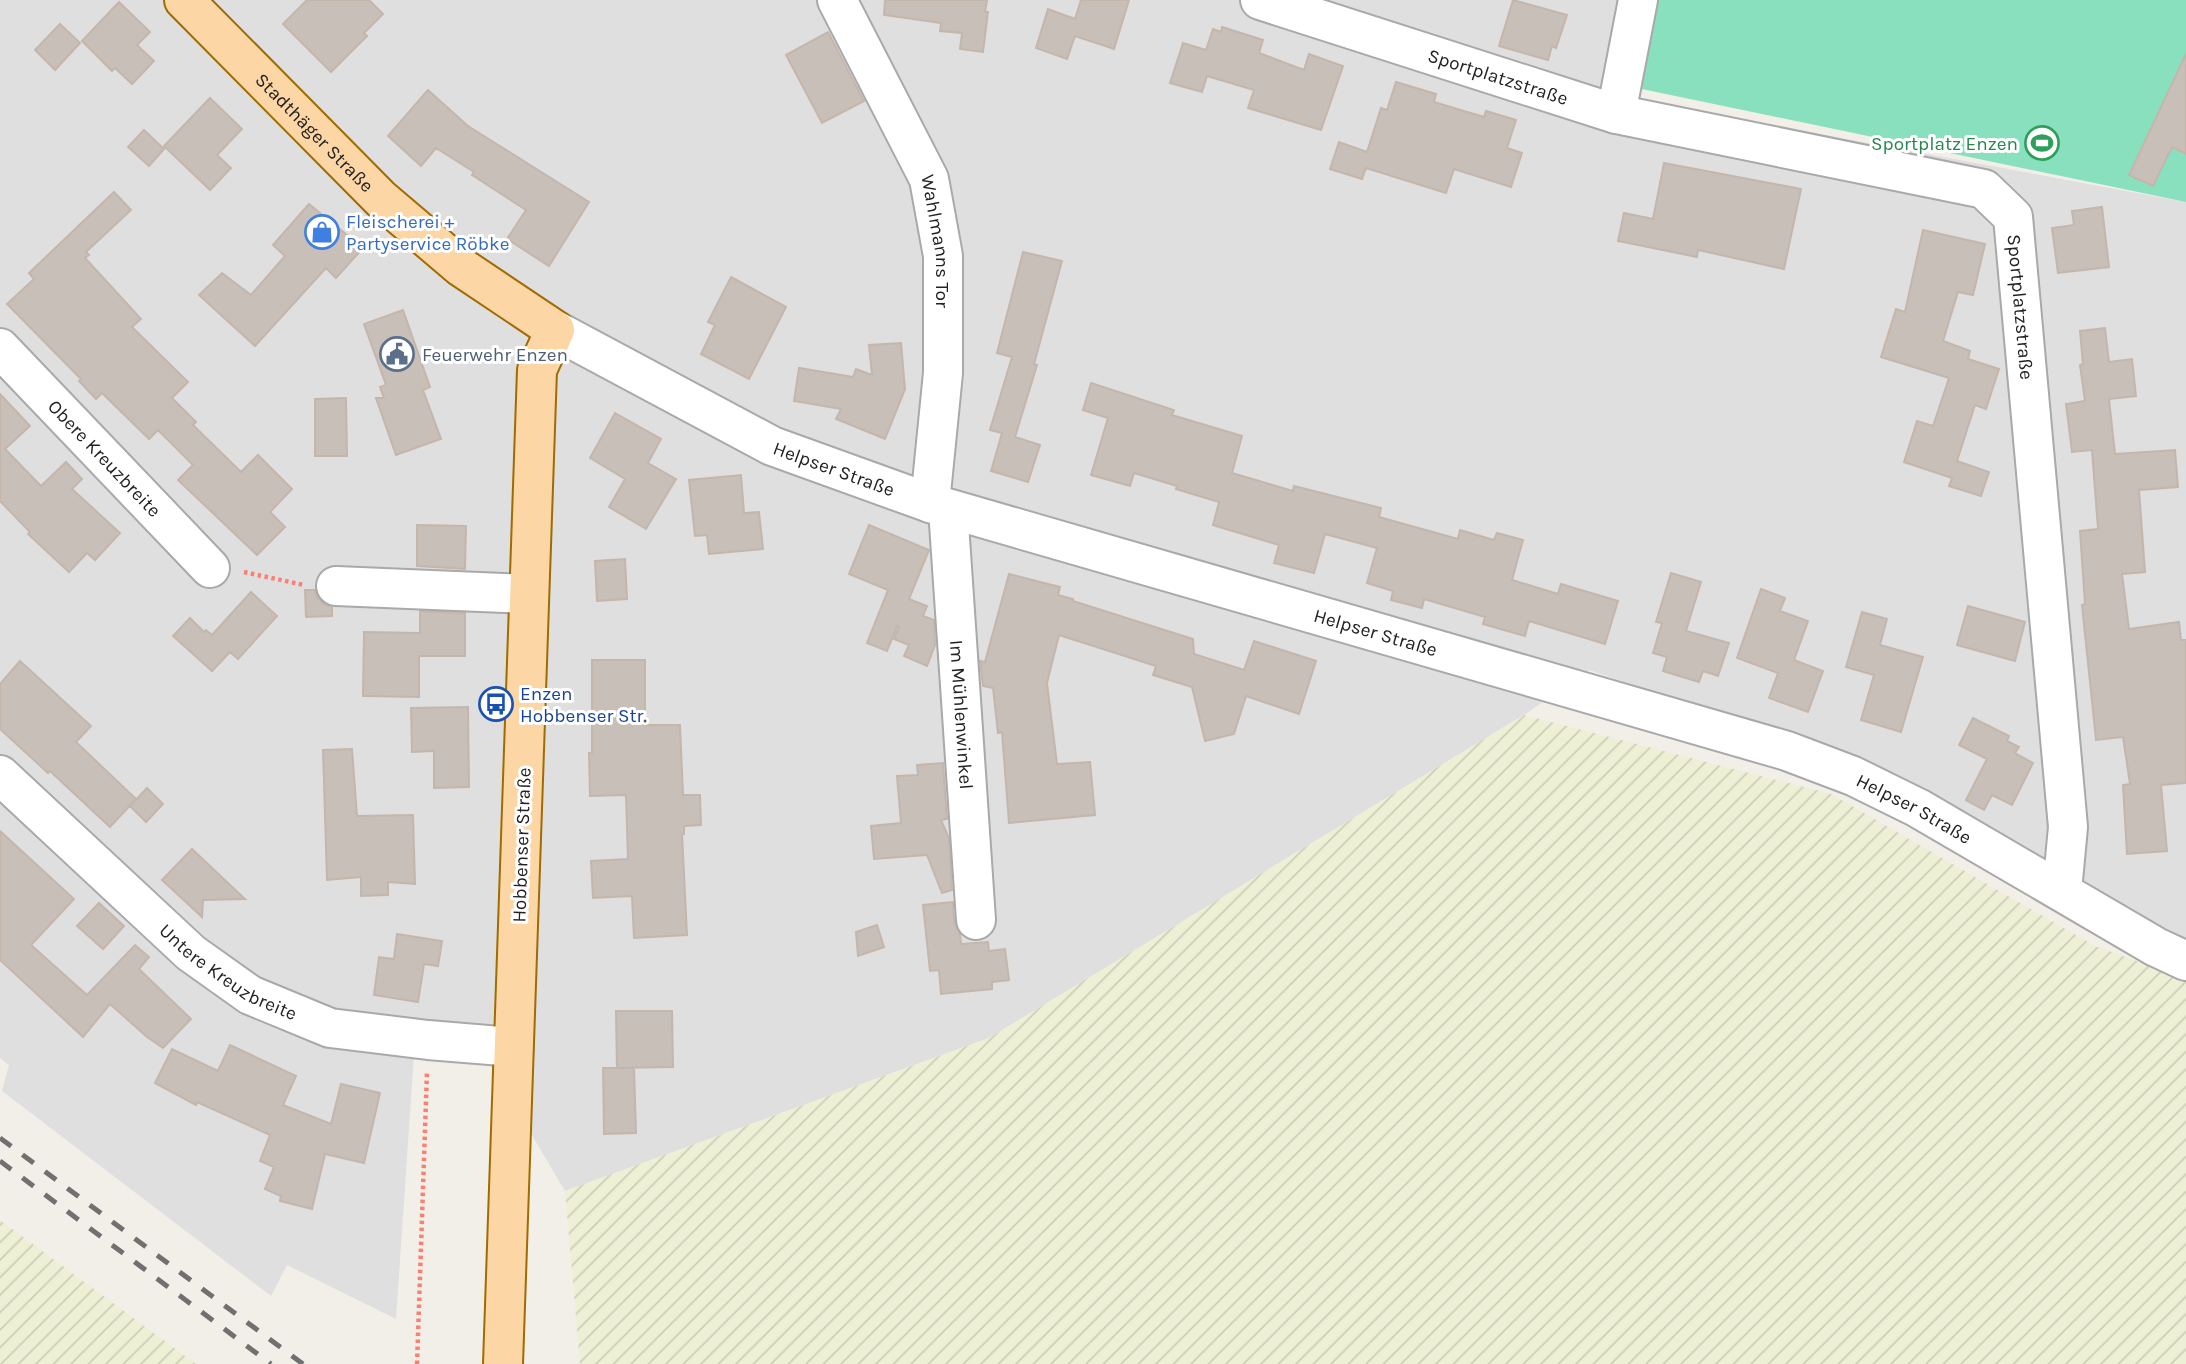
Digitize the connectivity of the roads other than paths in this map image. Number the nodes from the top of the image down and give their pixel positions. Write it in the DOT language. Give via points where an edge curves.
graph roads {
  1 [pos="184,0"];
  2 [pos="837,0"];
  3 [pos="1260,0"];
  4 [pos="1638,0"];
  5 [pos="1616,114"];
  6 [pos="555,330"];
  7 [pos="0,348"];
  8 [pos="939,506"];
  9 [pos="210,568"];
  10 [pos="336,586"];
  11 [pos="529,594"];
  12 [pos="0,775"];
  13 [pos="2062,891"];
  14 [pos="976,920"];
  15 [pos="2186,961"];
  16 [pos="513,1047"];
  17 [pos="503,1364"];
  1 -- 6 [label="main road, Stadthäger Straße" via="381,199 461,267"];
  2 -- 8 [label="street, Wahlmanns Tor" via="929,179 943,256"];
  3 -- 5 [label="street, Sportplatzstraße"];
  4 -- 5 [label="street"];
  5 -- 13 [label="street, Sportplatzstraße" via="1984,189 2013,217 2068,827"];
  6 -- 8 [label="street, Helpser Straße" via="772,446"];
  6 -- 11 [label="main road, Hobbenser Straße" via="537,370"];
  7 -- 9 [label="street, Obere Kreuzbreite"];
  8 -- 13 [label="street, Helpser Straße" via="1787,751 1918,808"];
  8 -- 14 [label="street, Im Mühlenwinkel"];
  10 -- 11 [label="street"];
  11 -- 16 [label="main road, Hobbenser Straße"];
  12 -- 16 [label="street, Untere Kreuzbreite" via="191,953 250,995 330,1028"];
  13 -- 15 [label="street, Helpser Straße"];
  16 -- 17 [label="main road, Hobbenser Straße"];
}
